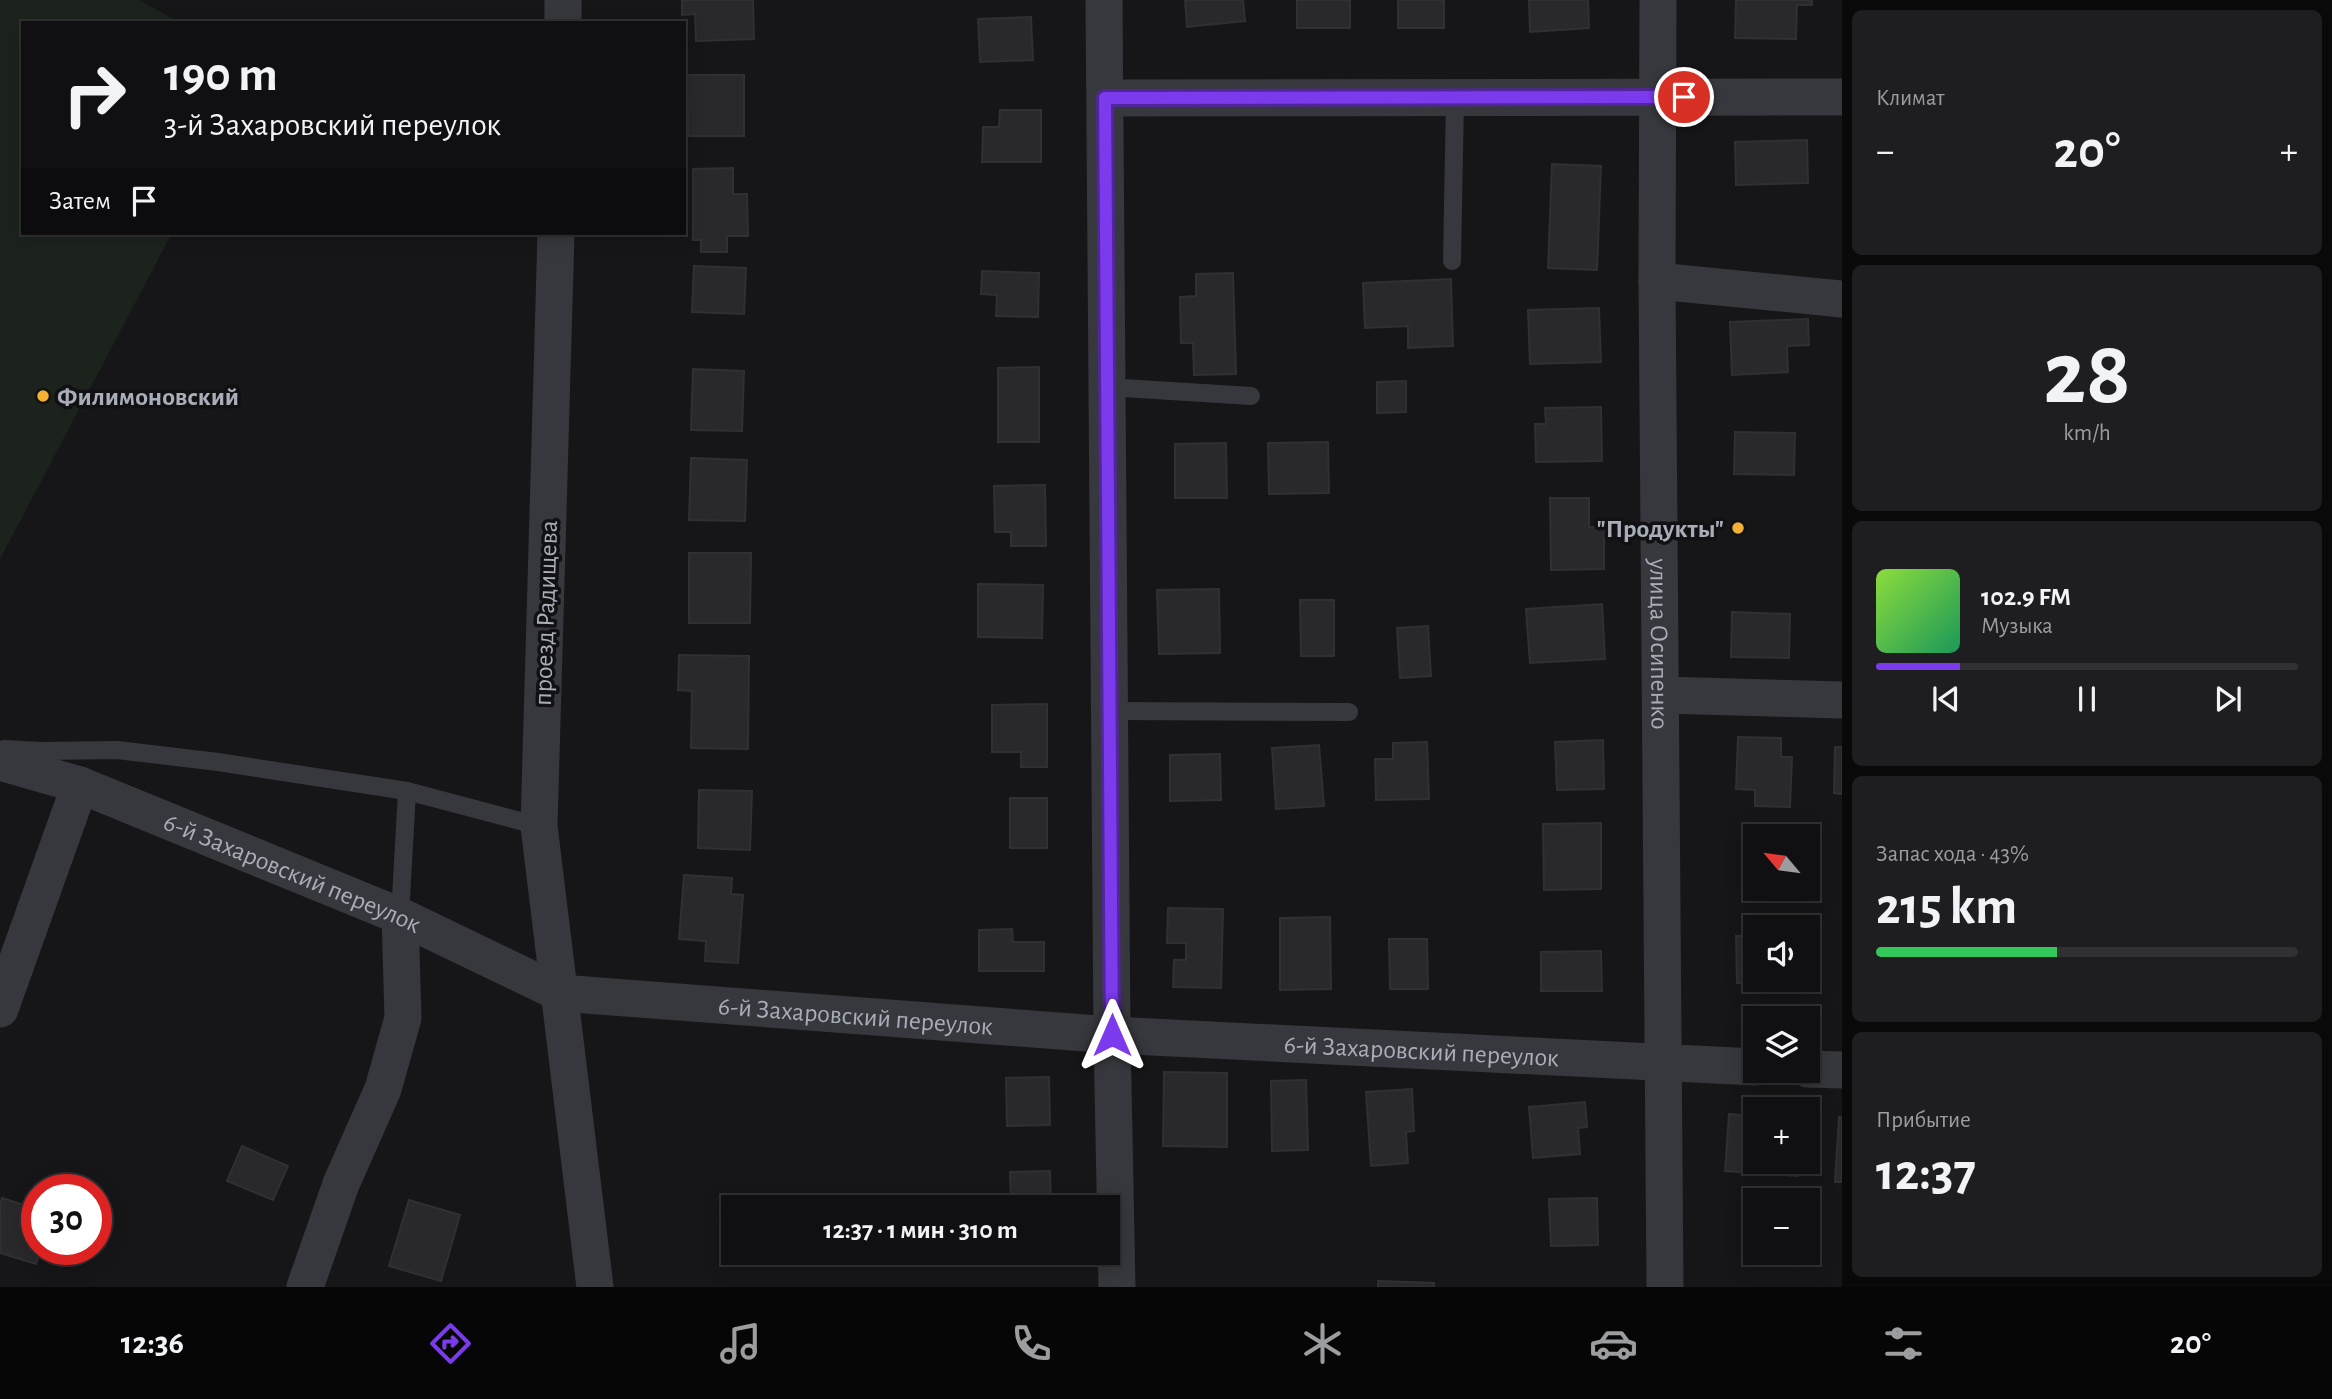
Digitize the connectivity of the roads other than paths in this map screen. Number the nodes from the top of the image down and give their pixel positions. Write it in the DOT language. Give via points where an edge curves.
graph roads {
  1 [pos="563,0"];
  2 [pos="1104,0"];
  3 [pos="1658,0"];
  4 [pos="563,21"];
  5 [pos="1658,97"];
  6 [pos="1842,97"];
  7 [pos="1105,98"];
  8 [pos="1454,98"];
  9 [pos="556,235"];
  10 [pos="1452,261"];
  11 [pos="1657,282"];
  12 [pos="1842,299"];
  13 [pos="1107,387"];
  14 [pos="1251,396"];
  15 [pos="1661,695"];
  16 [pos="1842,700"];
  17 [pos="1110,711"];
  18 [pos="1349,712"];
  19 [pos="0,749"];
  20 [pos="0,762"];
  21 [pos="80,785"];
  22 [pos="407,791"];
  23 [pos="539,826"];
  24 [pos="400,916"];
  25 [pos="560,993"];
  26 [pos="0,1009"];
  27 [pos="1112,1035"];
  28 [pos="1663,1063"];
  29 [pos="1743,1066"];
  30 [pos="1820,1069"];
  31 [pos="1842,1070"];
  32 [pos="305,1287"];
  33 [pos="595,1287"];
  34 [pos="1117,1287"];
  35 [pos="1665,1287"];
  1 -- 4 [label="street"];
  2 -- 7 [label="street"];
  3 -- 5 [label="street, улица Осипенко"];
  5 -- 6 [label="street"];
  5 -- 8 [label="street"];
  5 -- 11 [label="street, улица Осипенко"];
  7 -- 8 [label="street"];
  7 -- 13 [label="street"];
  8 -- 10 [label="lane"];
  9 -- 23 [label="street, проезд Радищева"];
  11 -- 12 [label="street"];
  11 -- 15 [label="street, улица Осипенко"];
  13 -- 14 [label="lane"];
  13 -- 17 [label="street"];
  15 -- 16 [label="street"];
  15 -- 28 [label="street, улица Осипенко"];
  17 -- 18 [label="lane"];
  17 -- 27 [label="street"];
  19 -- 22 [label="lane" via="117,750"];
  20 -- 21 [label="street, 6-й Захаровский переулок"];
  21 -- 24 [label="street, 6-й Захаровский переулок"];
  21 -- 26 [label="street"];
  22 -- 23 [label="lane"];
  22 -- 24 [label="lane"];
  23 -- 25 [label="street, проезд Радищева"];
  24 -- 25 [label="street, 6-й Захаровский переулок"];
  24 -- 32 [label="street" via="403,1018 383,1088 341,1184"];
  25 -- 27 [label="street, 6-й Захаровский переулок"];
  25 -- 33 [label="street, проезд Радищева"];
  27 -- 28 [label="street, 6-й Захаровский переулок"];
  27 -- 34 [label="street"];
  28 -- 29 [label="street, 6-й Захаровский переулок"];
  28 -- 35 [label="street, улица Осипенко"];
  30 -- 31 [label="street"];
}
